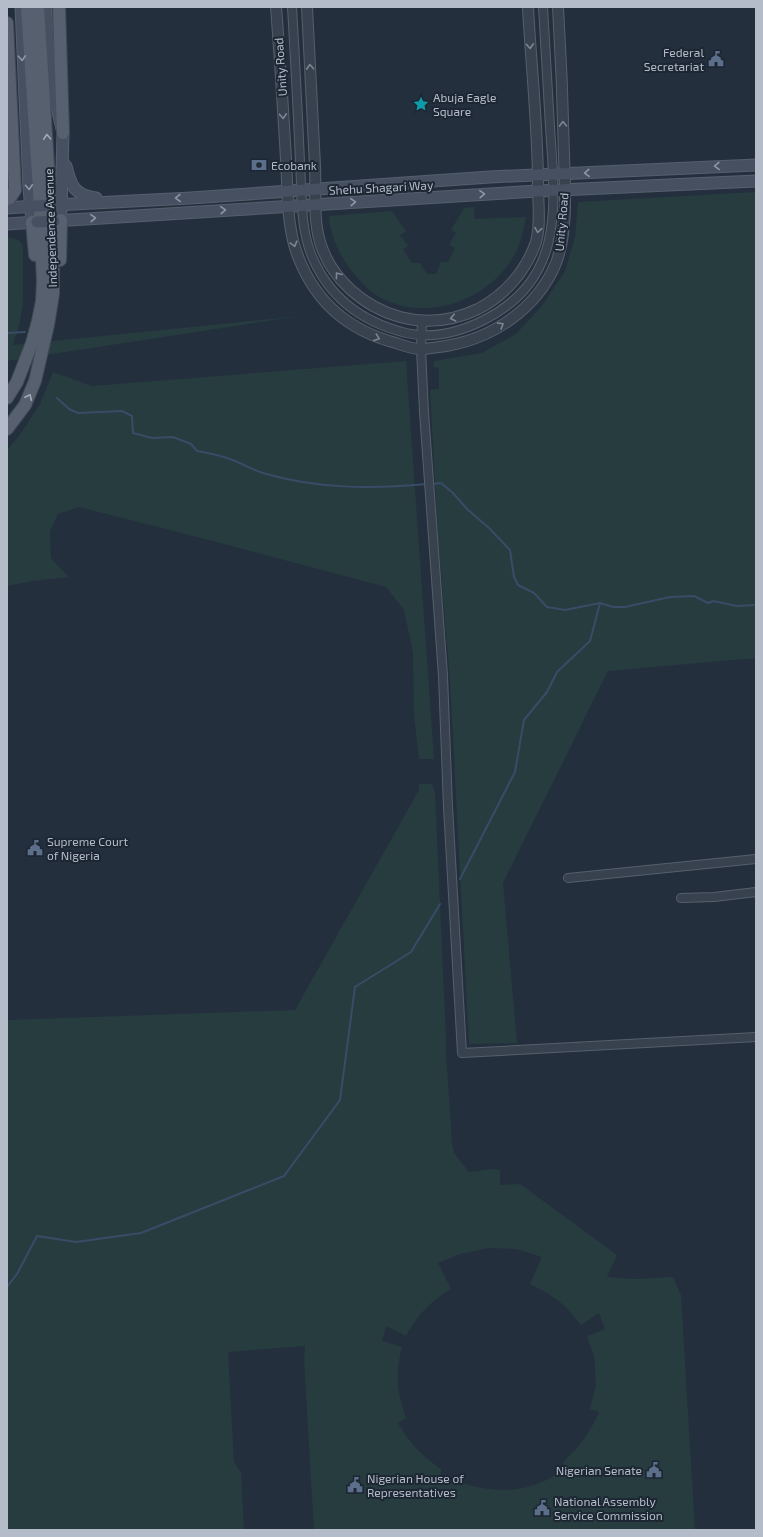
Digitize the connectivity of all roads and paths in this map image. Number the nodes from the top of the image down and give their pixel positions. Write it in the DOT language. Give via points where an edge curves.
graph roads {
  1 [pos="21,7"];
  2 [pos="27,7"];
  3 [pos="45,7"];
  4 [pos="276,7"];
  5 [pos="292,7"];
  6 [pos="307,7"];
  7 [pos="528,7"];
  8 [pos="543,7"];
  9 [pos="558,7"];
  10 [pos="59,12"];
  11 [pos="35,15"];
  12 [pos="7,24"];
  13 [pos="62,133"];
  14 [pos="63,148"];
  15 [pos="756,165"];
  16 [pos="559,174"];
  17 [pos="538,175"];
  18 [pos="756,180"];
  19 [pos="315,189"];
  20 [pos="288,190"];
  21 [pos="302,190"];
  22 [pos="538,191"];
  23 [pos="559,191"];
  24 [pos="7,199"];
  25 [pos="108,201"];
  26 [pos="58,204"];
  27 [pos="316,204"];
  28 [pos="303,205"];
  29 [pos="32,206"];
  30 [pos="289,206"];
  31 [pos="7,208"];
  32 [pos="58,220"];
  33 [pos="34,222"];
  34 [pos="7,224"];
  35 [pos="422,321"];
  36 [pos="421,335"];
  37 [pos="421,349"];
  38 [pos="35,381"];
  39 [pos="17,382"];
  40 [pos="7,398"];
  41 [pos="7,429"];
  42 [pos="756,859"];
  43 [pos="568,878"];
  44 [pos="756,892"];
  45 [pos="681,898"];
  46 [pos="756,1036"];
  1 -- 29 [label="main road, Independence Avenue, one-way"];
  2 -- 11 [label="main road, Independence Avenue"];
  3 -- 13 [label="main road, Independence Avenue" via="54,95"];
  4 -- 20 [label="street, Unity Road, one-way"];
  5 -- 21 [label="street, Unity Road"];
  19 -- 6 [label="street, Unity Road, one-way"];
  7 -- 17 [label="street, Unity Road, one-way"];
  8 -- 16 [label="street, Unity Road"];
  16 -- 9 [label="street, Unity Road, one-way" via="562,86"];
  10 -- 13 [label="main road"];
  38 -- 11 [label="main road, Independence Avenue, one-way" via="48,325 53,281 47,137"];
  11 -- 39 [label="main road, Independence Avenue" via="43,281 38,321"];
  12 -- 24 [label="main road" via="15,190"];
  13 -- 14 [label="main road, Independence Avenue"];
  14 -- 25 [label="main road" via="69,177 75,190 87,197"];
  14 -- 26 [label="main road, Independence Avenue"];
  15 -- 16 [label="main road, Shehu Shagari Way, one-way"];
  16 -- 17 [label="main road, Shehu Shagari Way"];
  16 -- 23 [label="street, Unity Road"];
  17 -- 19 [label="main road, Shehu Shagari Way"];
  17 -- 22 [label="street, Unity Road"];
  18 -- 23 [label="main road, Shehu Shagari Way"];
  19 -- 21 [label="main road, Shehu Shagari Way"];
  19 -- 27 [label="street, Unity Road"];
  20 -- 21 [label="main road, Shehu Shagari Way"];
  20 -- 25 [label="main road, Shehu Shagari Way, one-way" via="191,198"];
  20 -- 30 [label="street, Unity Road"];
  21 -- 28 [label="street, Unity Road"];
  22 -- 23 [label="main road, Shehu Shagari Way"];
  27 -- 22 [label="main road, Shehu Shagari Way, one-way"];
  22 -- 35 [label="street, Unity Road, one-way" via="539,223 536,241 518,277 498,296 470,313 454,318"];
  23 -- 36 [label="street, Unity Road" via="550,241 544,257 528,284 518,295 507,306 474,325 455,331"];
  37 -- 23 [label="street, Unity Road, one-way" via="458,344 480,337 516,317 540,292 556,262 561,245 564,210"];
  25 -- 26 [label="main road, Shehu Shagari Way"];
  26 -- 29 [label="main road, Shehu Shagari Way, bridge"];
  26 -- 32 [label="main road, Independence Avenue"];
  27 -- 28 [label="main road, Shehu Shagari Way"];
  35 -- 27 [label="street, Unity Road, one-way" via="384,312 350,289 334,269 320,242"];
  28 -- 30 [label="main road, Shehu Shagari Way"];
  28 -- 36 [label="street, Unity Road" via="310,252 334,292 372,322"];
  29 -- 31 [label="main road, Shehu Shagari Way"];
  29 -- 33 [label="main road, Independence Avenue"];
  32 -- 30 [label="main road, Shehu Shagari Way, one-way"];
  30 -- 37 [label="street, Unity Road, one-way" via="293,240 298,256 310,283 319,295 341,318 365,332 377,338"];
  32 -- 33 [label="main road, Shehu Shagari Way, bridge"];
  32 -- 38 [label="main road" via="60,287 56,322 48,352"];
  33 -- 34 [label="main road, Shehu Shagari Way"];
  33 -- 39 [label="main road" via="35,291 31,324"];
  35 -- 36 [label="street"];
  36 -- 37 [label="street"];
  37 -- 46 [label="street" via="424,427 445,721 462,1053"];
  41 -- 38 [label="main road, Independence Avenue, one-way" via="25,405"];
  39 -- 40 [label="main road, Independence Avenue"];
  42 -- 43 [label="street"];
  44 -- 45 [label="street"];
}
